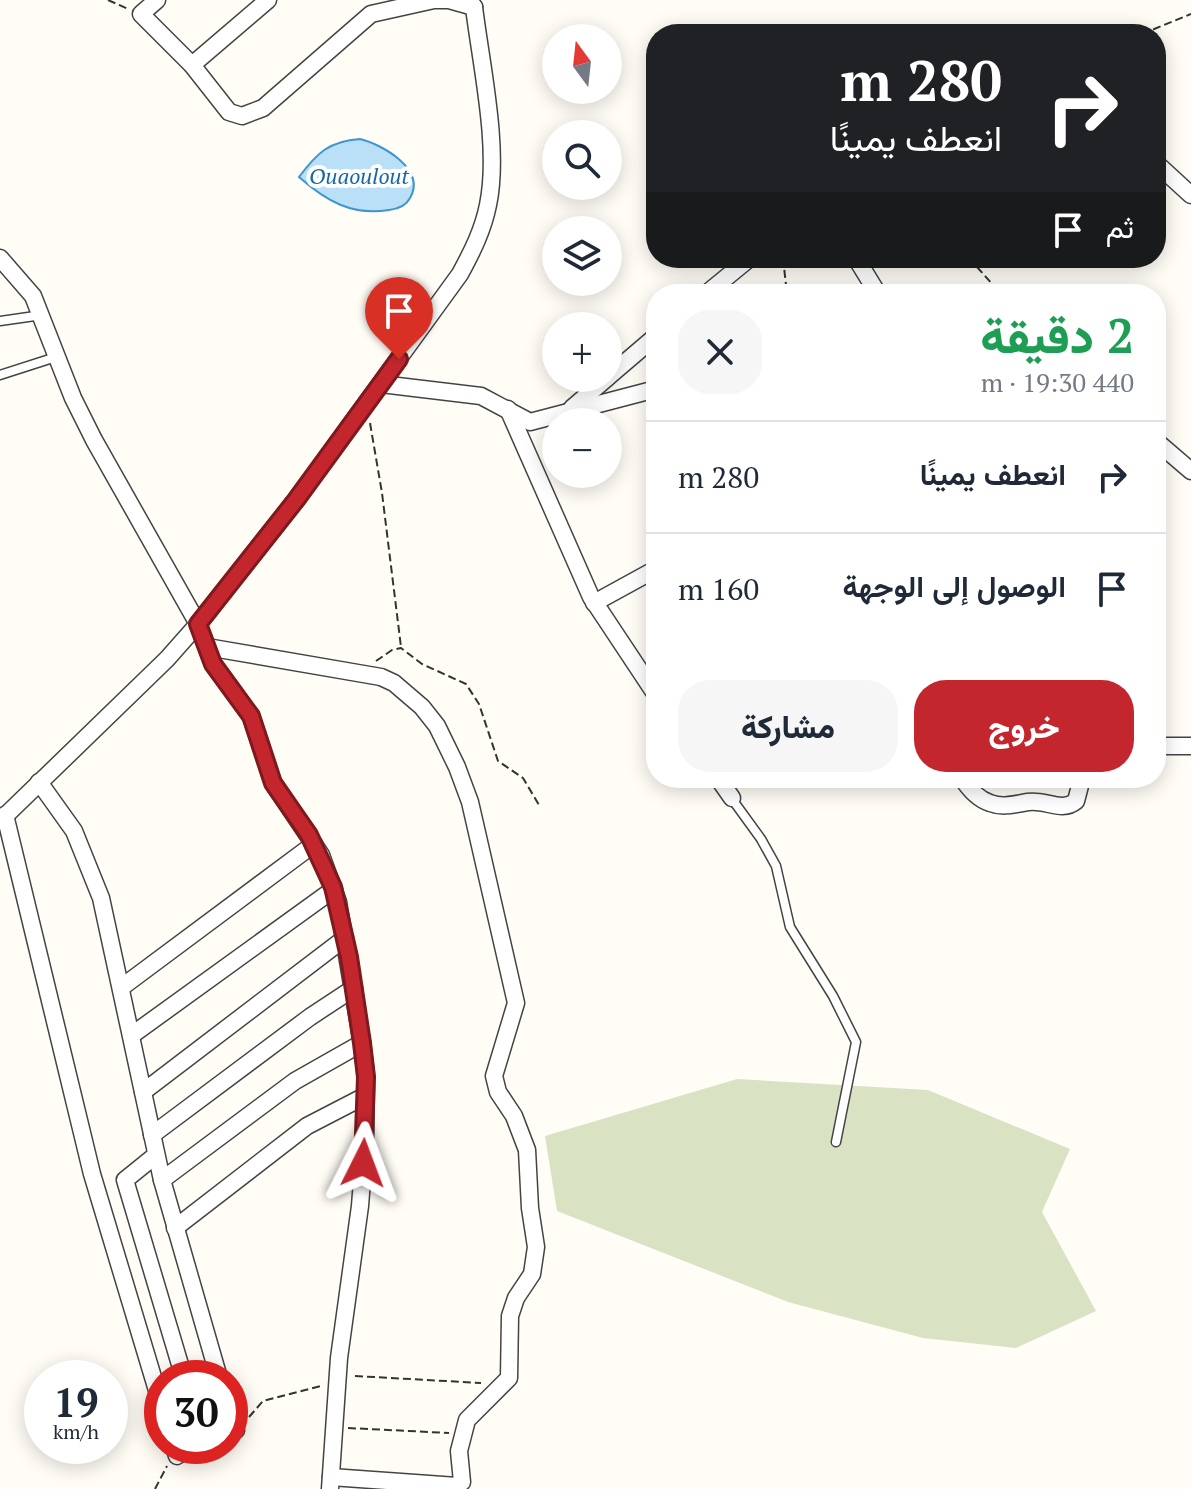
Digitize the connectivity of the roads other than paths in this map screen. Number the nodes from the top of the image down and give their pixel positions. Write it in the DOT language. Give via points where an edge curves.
graph roads {
  1 [pos="157,0"];
  2 [pos="268,0"];
  3 [pos="364,0"];
  4 [pos="473,2"];
  5 [pos="367,18"];
  6 [pos="192,65"];
  7 [pos="1166,172"];
  8 [pos="1191,195"];
  9 [pos="0,258"];
  10 [pos="738,268"];
  11 [pos="718,284"];
  12 [pos="42,315"];
  13 [pos="0,321"];
  14 [pos="646,345"];
  15 [pos="57,357"];
  16 [pos="622,366"];
  17 [pos="0,375"];
  18 [pos="381,384"];
  19 [pos="592,392"];
  20 [pos="646,392"];
  21 [pos="573,408"];
  22 [pos="583,408"];
  23 [pos="508,409"];
  24 [pos="542,419"];
  25 [pos="1166,450"];
  26 [pos="1191,471"];
  27 [pos="646,574"];
  28 [pos="594,603"];
  29 [pos="198,624"];
  30 [pos="207,647"];
  31 [pos="646,680"];
  32 [pos="1166,746"];
  33 [pos="1191,746"];
  34 [pos="39,782"];
  35 [pos="725,788"];
  36 [pos="970,788"];
  37 [pos="1079,788"];
  38 [pos="732,798"];
  39 [pos="3,818"];
  40 [pos="314,844"];
  41 [pos="334,889"];
  42 [pos="345,938"];
  43 [pos="122,987"];
  44 [pos="354,988"];
  45 [pos="132,1035"];
  46 [pos="362,1043"];
  47 [pos="143,1092"];
  48 [pos="365,1096"];
  49 [pos="152,1135"];
  50 [pos="836,1142"];
  51 [pos="156,1155"];
  52 [pos="162,1180"];
  53 [pos="175,1228"];
  54 [pos="148,1360"];
  55 [pos="179,1360"];
  56 [pos="214,1360"];
  57 [pos="331,1483"];
  1 -- 6 [label="street" via="141,14"];
  2 -- 6 [label="street"];
  3 -- 5 [label="street"];
  4 -- 5 [label="street" via="434,0"];
  4 -- 18 [label="street" via="491,146 488,205 479,238 460,274"];
  5 -- 6 [label="street" via="263,108 242,116 229,112"];
  7 -- 8 [label="street"];
  9 -- 12 [label="street"];
  10 -- 11 [label="street"];
  12 -- 13 [label="lane"];
  12 -- 15 [label="street"];
  14 -- 16 [label="street"];
  15 -- 17 [label="lane"];
  15 -- 29 [label="street" via="94,440"];
  18 -- 23 [label="street" via="481,396"];
  18 -- 29 [label="street"];
  19 -- 21 [label="street"];
  20 -- 22 [label="street"];
  23 -- 24 [label="street" via="530,422"];
  23 -- 28 [label="street"];
  25 -- 26 [label="street"];
  27 -- 28 [label="street"];
  28 -- 31 [label="street"];
  29 -- 30 [label="street"];
  29 -- 34 [label="street"];
  30 -- 40 [label="street" via="219,675 251,716 273,783"];
  30 -- 57 [label="street" via="381,677 422,707 448,747 470,802 516,1003 494,1076 527,1150 536,1247 532,1274 512,1306 505,1384 474,1411 463,1433 462,1482 457,1486"];
  32 -- 33 [label="street"];
  34 -- 39 [label="street"];
  34 -- 43 [label="street" via="74,831 86,859"];
  35 -- 38 [label="street"];
  36 -- 37 [label="street" via="991,804 1063,807 1076,801"];
  38 -- 50 [label="lane" via="776,866 790,927 856,1042"];
  39 -- 54 [label="street" via="92,1174"];
  40 -- 41 [label="street"];
  40 -- 43 [label="street"];
  41 -- 42 [label="street"];
  41 -- 45 [label="street"];
  42 -- 44 [label="street"];
  42 -- 47 [label="street"];
  43 -- 45 [label="street"];
  44 -- 46 [label="street"];
  44 -- 49 [label="street"];
  45 -- 47 [label="street"];
  46 -- 48 [label="street"];
  46 -- 52 [label="street" via="295,1081"];
  47 -- 49 [label="street"];
  48 -- 53 [label="street" via="287,1140"];
  48 -- 57 [label="street" via="360,1206"];
  49 -- 51 [label="street"];
  51 -- 52 [label="street"];
  51 -- 55 [label="street" via="125,1180"];
  52 -- 53 [label="street"];
  53 -- 56 [label="street"];
}
